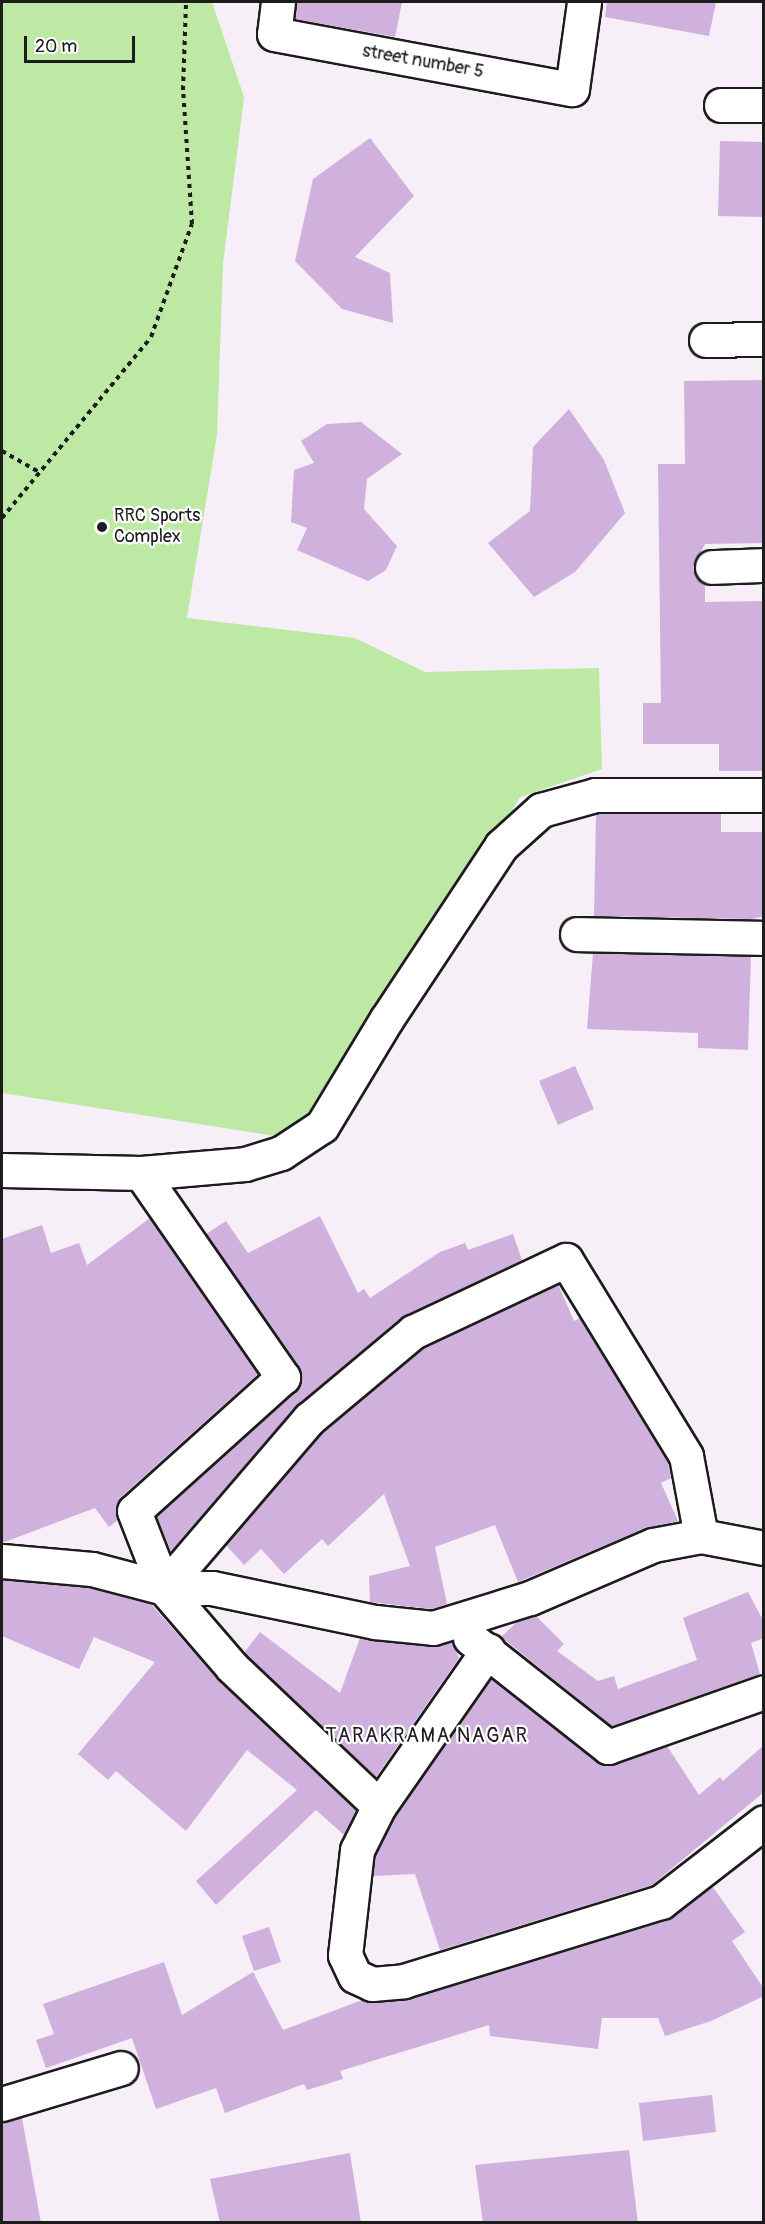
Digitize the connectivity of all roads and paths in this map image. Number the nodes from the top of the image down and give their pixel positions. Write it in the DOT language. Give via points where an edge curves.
graph roads {
  1 [pos="186,2"];
  2 [pos="278,2"];
  3 [pos="584,2"];
  4 [pos="721,105"];
  5 [pos="764,105"];
  6 [pos="764,339"];
  7 [pos="706,340"];
  8 [pos="2,451"];
  9 [pos="39,472"];
  10 [pos="2,518"];
  11 [pos="764,565"];
  12 [pos="711,567"];
  13 [pos="764,795"];
  14 [pos="576,934"];
  15 [pos="764,938"];
  16 [pos="2,1170"];
  17 [pos="141,1173"];
  18 [pos="701,1536"];
  19 [pos="764,1548"];
  20 [pos="2,1561"];
  21 [pos="164,1588"];
  22 [pos="449,1623"];
  23 [pos="488,1650"];
  24 [pos="764,1692"];
  25 [pos="379,1806"];
  26 [pos="764,1822"];
  27 [pos="122,2068"];
  28 [pos="2,2104"];
  1 -- 9 [label="path" via="183,90 192,224 152,337"];
  2 -- 3 [label="street, street number 5" via="274,34 572,89"];
  4 -- 5 [label="street"];
  6 -- 7 [label="street"];
  8 -- 9 [label="path"];
  9 -- 10 [label="path"];
  11 -- 12 [label="street"];
  13 -- 17 [label="street" via="595,795 541,810 501,846 386,1020 322,1126 281,1153 245,1164"];
  14 -- 15 [label="street"];
  16 -- 17 [label="street"];
  17 -- 21 [label="street" via="283,1377 134,1510"];
  18 -- 19 [label="street"];
  18 -- 21 [label="street" via="686,1456 566,1260 413,1332 309,1419"];
  18 -- 22 [label="street" via="653,1545 530,1598"];
  20 -- 21 [label="street" via="92,1569"];
  21 -- 22 [label="street" via="212,1588 375,1622 433,1628"];
  21 -- 25 [label="street" via="232,1667"];
  22 -- 23 [label="street"];
  23 -- 24 [label="street" via="608,1747"];
  23 -- 25 [label="street"];
  25 -- 26 [label="street" via="357,1850 345,1955 356,1976 372,1984 404,1981 661,1902"];
  27 -- 28 [label="street"];
}
